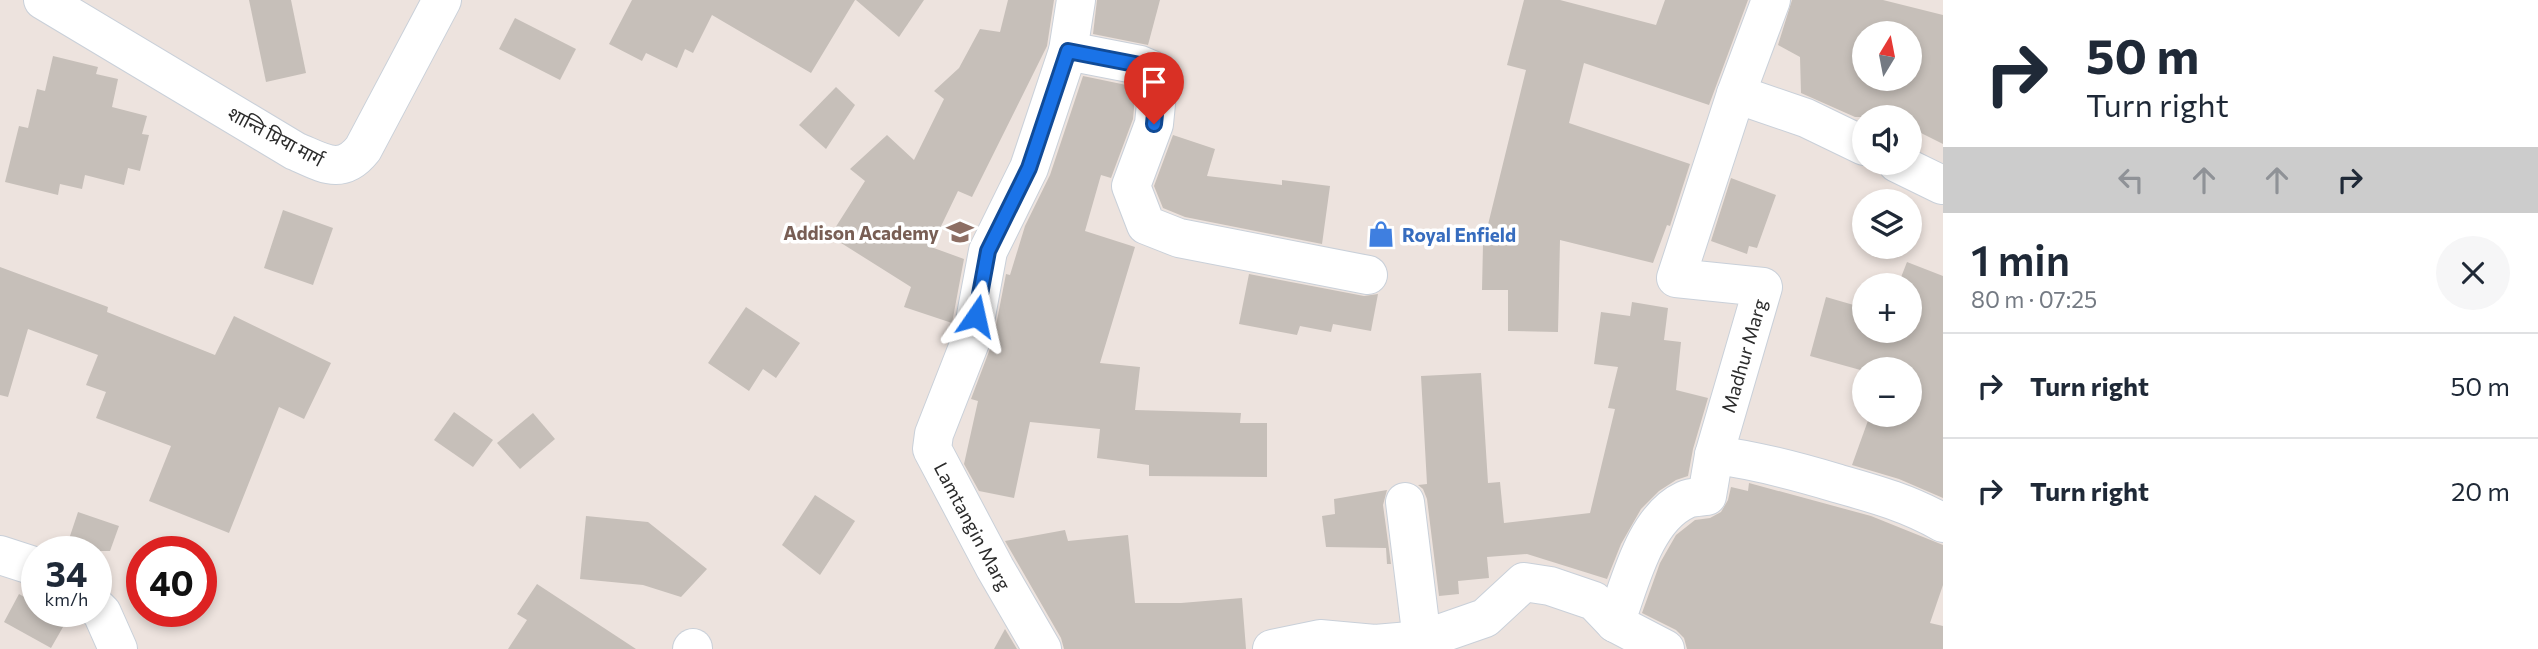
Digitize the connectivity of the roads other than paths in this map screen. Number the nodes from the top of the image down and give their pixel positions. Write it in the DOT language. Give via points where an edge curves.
graph roads {
  1 [pos="43,0"];
  2 [pos="442,0"];
  3 [pos="1076,0"];
  4 [pos="1771,0"];
  5 [pos="1068,51"];
  6 [pos="1736,94"];
  7 [pos="1852,140"];
  8 [pos="1922,175"];
  9 [pos="1942,184"];
  10 [pos="1368,275"];
  11 [pos="1714,455"];
  12 [pos="1405,502"];
  13 [pos="1943,523"];
  14 [pos="0,555"];
  15 [pos="21,562"];
  16 [pos="1615,623"];
  17 [pos="108,627"];
  18 [pos="1422,640"];
  19 [pos="118,649"];
  20 [pos="1042,649"];
  21 [pos="1272,649"];
  22 [pos="1665,649"];
  1 -- 2 [label="street, शान्ति प्रिया मार्ग" via="295,151 332,166 353,162 363,149"];
  3 -- 5 [label="street, Lamtangin Marg"];
  4 -- 6 [label="street, Madhur Marg"];
  5 -- 10 [label="street" via="1159,73 1154,124 1131,186 1146,225 1179,238"];
  5 -- 20 [label="street, Lamtangin Marg" via="1029,168 988,251 972,337 932,449"];
  6 -- 7 [label="street" via="1806,118"];
  6 -- 11 [label="street, Madhur Marg" via="1676,278 1763,287"];
  8 -- 9 [label="street"];
  11 -- 13 [label="street" via="1760,461 1881,495"];
  11 -- 16 [label="street, Madhur Marg" via="1707,496 1686,499 1669,511 1648,537"];
  12 -- 18 [label="street"];
  14 -- 15 [label="street"];
  16 -- 18 [label="street" via="1594,601 1524,582 1485,618"];
  16 -- 22 [label="street"];
  17 -- 19 [label="street"];
  18 -- 21 [label="street" via="1375,644 1320,639"];
}
